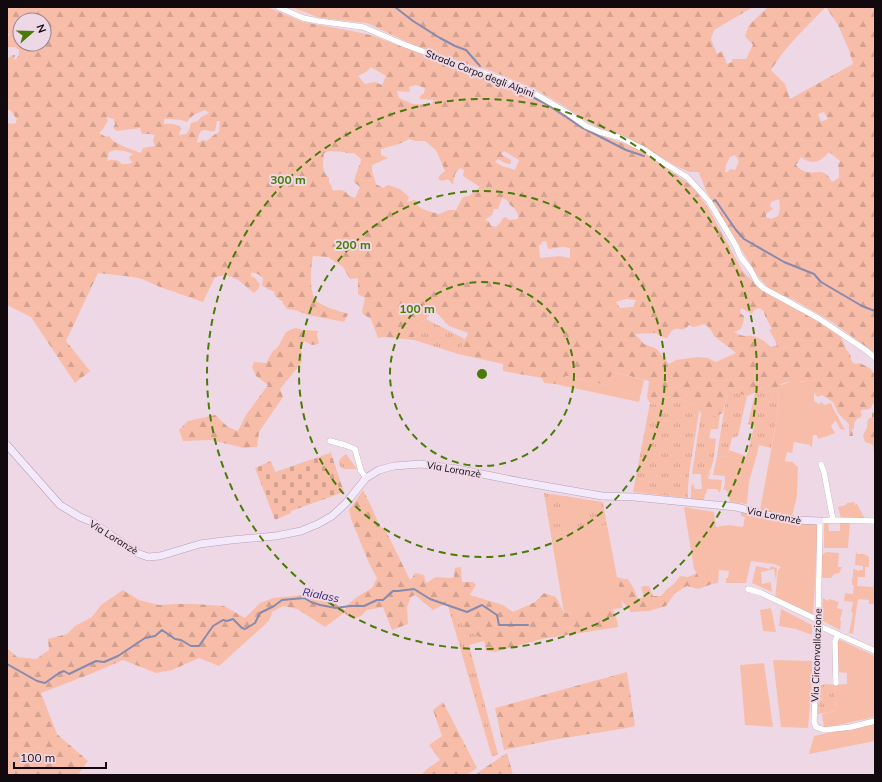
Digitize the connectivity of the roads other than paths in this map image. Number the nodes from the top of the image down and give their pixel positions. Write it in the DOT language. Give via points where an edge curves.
graph roads {
  1 [pos="278,7"];
  2 [pos="875,358"];
  3 [pos="330,441"];
  4 [pos="7,446"];
  5 [pos="821,464"];
  6 [pos="366,478"];
  7 [pos="833,520"];
  8 [pos="875,520"];
  9 [pos="820,521"];
  10 [pos="748,589"];
  11 [pos="818,623"];
  12 [pos="838,635"];
  13 [pos="875,651"];
  14 [pos="836,683"];
  15 [pos="875,721"];
  1 -- 2 [label="street, Strada Corpo degli Alpini" via="303,18 362,27 489,75 534,93 586,126 621,138 645,150 687,177 711,203 740,256 763,288 818,318"];
  3 -- 6 [label="street" via="355,449 360,471"];
  4 -- 6 [label="street, Via Loranzè" via="60,505 148,557 200,544 301,531 332,516"];
  5 -- 7 [label="street"];
  6 -- 9 [label="street, Via Loranzè" via="379,470 394,466 421,464 602,496 736,507 794,520"];
  7 -- 8 [label="street"];
  7 -- 9 [label="street"];
  9 -- 11 [label="street, Via Circonvallazione"];
  10 -- 11 [label="street"];
  11 -- 12 [label="street"];
  11 -- 15 [label="street, Via Circonvallazione" via="814,722 816,727 824,730"];
  12 -- 13 [label="street"];
  12 -- 14 [label="street" via="835,641"];
}
